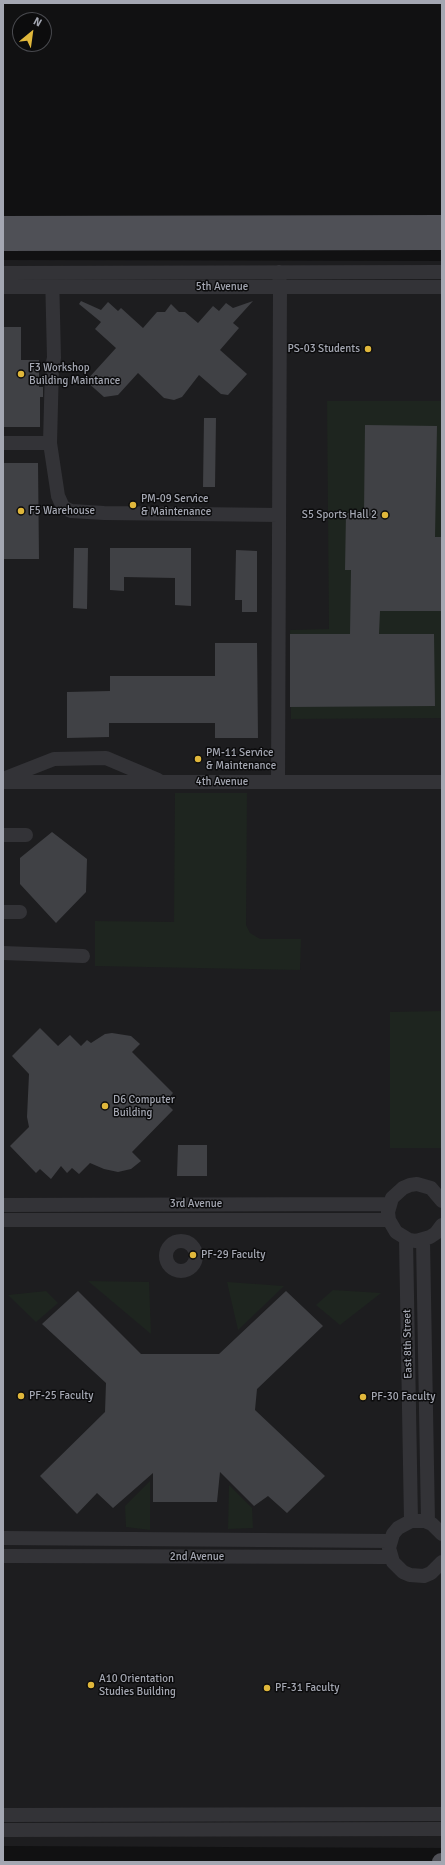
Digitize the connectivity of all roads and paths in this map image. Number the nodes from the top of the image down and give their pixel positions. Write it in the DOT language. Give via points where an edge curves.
graph roads {
  1 [pos="442,224"];
  2 [pos="3,225"];
  3 [pos="442,241"];
  4 [pos="3,242"];
  5 [pos="279,272"];
  6 [pos="442,272"];
  7 [pos="3,273"];
  8 [pos="52,273"];
  9 [pos="3,287"];
  10 [pos="52,287"];
  11 [pos="280,287"];
  12 [pos="442,287"];
  13 [pos="3,443"];
  14 [pos="50,443"];
  15 [pos="279,515"];
  16 [pos="3,779"];
  17 [pos="3,782"];
  18 [pos="164,782"];
  19 [pos="278,782"];
  20 [pos="442,782"];
  21 [pos="3,835"];
  22 [pos="26,836"];
  23 [pos="3,912"];
  24 [pos="20,912"];
  25 [pos="3,954"];
  26 [pos="83,956"];
  27 [pos="442,1200"];
  28 [pos="390,1204"];
  29 [pos="3,1205"];
  30 [pos="3,1220"];
  31 [pos="160,1220"];
  32 [pos="197,1220"];
  33 [pos="389,1220"];
  34 [pos="442,1225"];
  35 [pos="406,1239"];
  36 [pos="423,1240"];
  37 [pos="410,1521"];
  38 [pos="428,1522"];
  39 [pos="442,1534"];
  40 [pos="3,1538"];
  41 [pos="390,1540"];
  42 [pos="3,1556"];
  43 [pos="391,1557"];
  44 [pos="442,1562"];
  45 [pos="442,1814"];
  46 [pos="3,1815"];
  47 [pos="442,1829"];
  48 [pos="3,1830"];
  1 -- 2 [label="main road"];
  3 -- 4 [label="main road"];
  5 -- 6 [label="street, 5th Avenue"];
  5 -- 8 [label="street, 5th Avenue"];
  5 -- 11 [label="street"];
  7 -- 8 [label="street, 5th Avenue"];
  8 -- 10 [label="street"];
  9 -- 10 [label="street, 5th Avenue"];
  10 -- 11 [label="street, 5th Avenue"];
  10 -- 14 [label="street" via="54,358"];
  11 -- 12 [label="street, 5th Avenue"];
  11 -- 15 [label="street"];
  13 -- 14 [label="street"];
  14 -- 15 [label="street" via="58,496 63,507 71,511"];
  15 -- 19 [label="street"];
  16 -- 18 [label="street" via="54,759 106,758"];
  17 -- 18 [label="street, 4th Avenue"];
  18 -- 19 [label="street, 4th Avenue"];
  19 -- 20 [label="street, 4th Avenue"];
  21 -- 22 [label="street"];
  23 -- 24 [label="street"];
  25 -- 26 [label="street"];
  27 -- 28 [label="street" via="431,1188 417,1184 397,1192"];
  28 -- 29 [label="street, 3rd Avenue"];
  28 -- 33 [label="street"];
  30 -- 31 [label="street, 3rd Avenue"];
  31 -- 32 [label="street, 3rd Avenue"];
  31 -- 32 [label="street" via="181,1241"];
  32 -- 33 [label="street, 3rd Avenue"];
  33 -- 35 [label="street" via="396,1232"];
  34 -- 36 [label="street" via="436,1233"];
  35 -- 36 [label="street"];
  35 -- 37 [label="street, East 8th Street"];
  36 -- 38 [label="street, East 8th Street"];
  37 -- 38 [label="street"];
  37 -- 41 [label="street" via="398,1528"];
  38 -- 39 [label="street"];
  40 -- 41 [label="street, 2nd Avenue"];
  41 -- 43 [label="street"];
  42 -- 43 [label="street, 2nd Avenue"];
  43 -- 44 [label="street" via="397,1568 417,1576 431,1573"];
  45 -- 46 [label="street"];
  47 -- 48 [label="street"];
}
